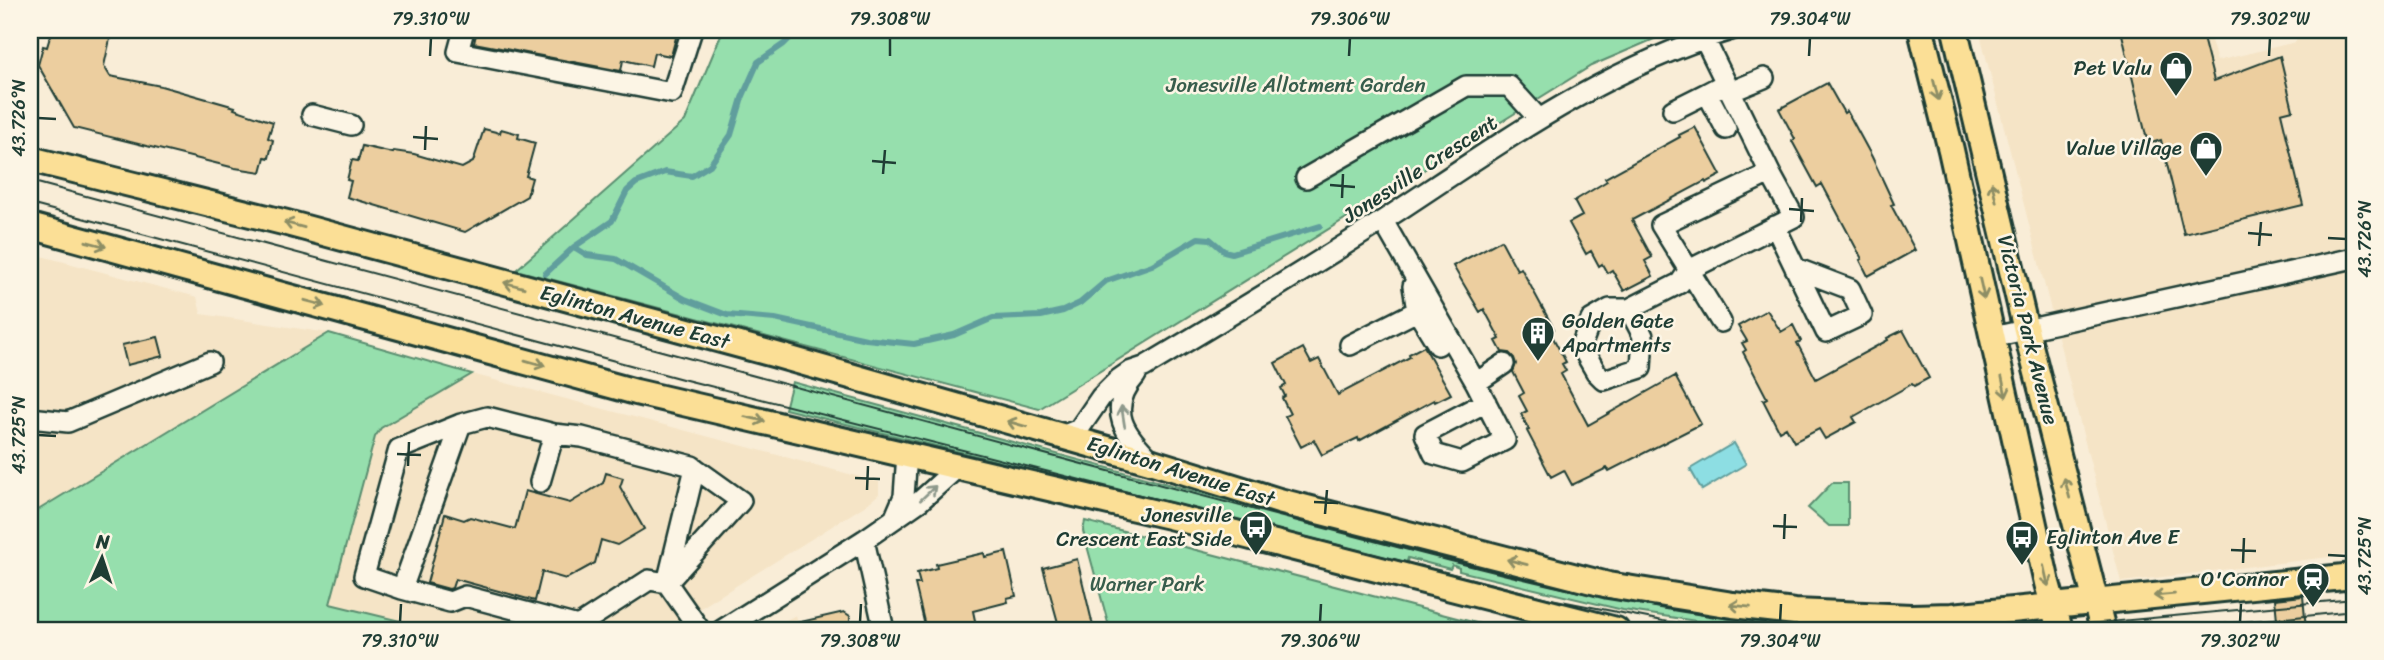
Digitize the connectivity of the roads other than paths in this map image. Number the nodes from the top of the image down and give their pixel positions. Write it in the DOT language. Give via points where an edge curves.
graph roads {
  1 [pos="464,30"];
  2 [pos="692,30"];
  3 [pos="1731,30"];
  4 [pos="1921,30"];
  5 [pos="1955,30"];
  6 [pos="1704,38"];
  7 [pos="1764,78"];
  8 [pos="1728,88"];
  9 [pos="1707,93"];
  10 [pos="1673,110"];
  11 [pos="312,115"];
  12 [pos="1539,119"];
  13 [pos="351,125"];
  14 [pos="1726,129"];
  15 [pos="30,159"];
  16 [pos="1770,173"];
  17 [pos="1307,178"];
  18 [pos="1383,221"];
  19 [pos="30,226"];
  20 [pos="1775,226"];
  21 [pos="2354,258"];
  22 [pos="1795,268"];
  23 [pos="1689,270"];
  24 [pos="1410,271"];
  25 [pos="1629,309"];
  26 [pos="1417,311"];
  27 [pos="1721,322"];
  28 [pos="2026,330"];
  29 [pos="1993,337"];
  30 [pos="1350,345"];
  31 [pos="1438,345"];
  32 [pos="210,362"];
  33 [pos="1504,364"];
  34 [pos="1144,367"];
  35 [pos="1476,383"];
  36 [pos="1486,402"];
  37 [pos="30,418"];
  38 [pos="461,424"];
  39 [pos="554,434"];
  40 [pos="1062,436"];
  41 [pos="907,454"];
  42 [pos="1153,462"];
  43 [pos="959,466"];
  44 [pos="695,468"];
  45 [pos="540,482"];
  46 [pos="895,517"];
  47 [pos="864,540"];
  48 [pos="2354,576"];
  49 [pos="667,583"];
  50 [pos="402,589"];
  51 [pos="2096,601"];
  52 [pos="2053,606"];
  53 [pos="700,630"];
  54 [pos="722,630"];
  55 [pos="884,630"];
  56 [pos="1616,630"];
  57 [pos="2060,630"];
  58 [pos="2104,630"];
  1 -- 2 [label="street" via="458,52 672,93"];
  3 -- 6 [label="street, Jonesville Crescent"];
  4 -- 29 [label="main road, Victoria Park Avenue, one-way"];
  28 -- 5 [label="main road, Victoria Park Avenue, one-way"];
  6 -- 8 [label="street"];
  6 -- 12 [label="street, Jonesville Crescent" via="1654,56"];
  7 -- 8 [label="street"];
  8 -- 9 [label="street"];
  8 -- 16 [label="street"];
  9 -- 10 [label="street"];
  9 -- 14 [label="street"];
  11 -- 13 [label="street"];
  12 -- 17 [label="street" via="1509,86 1466,86"];
  12 -- 18 [label="street, Jonesville Crescent"];
  40 -- 15 [label="main road, Eglinton Avenue East, one-way" via="287,223"];
  16 -- 20 [label="street" via="1794,217"];
  16 -- 23 [label="street" via="1661,225"];
  18 -- 24 [label="street"];
  18 -- 34 [label="street, Jonesville Crescent"];
  19 -- 41 [label="main road, Eglinton Avenue East, one-way" via="636,392"];
  20 -- 22 [label="street"];
  20 -- 23 [label="street"];
  21 -- 28 [label="street"];
  23 -- 25 [label="street" via="1680,283"];
  23 -- 27 [label="street"];
  24 -- 26 [label="street"];
  24 -- 35 [label="street"];
  26 -- 30 [label="street"];
  26 -- 31 [label="street"];
  28 -- 29 [label="street"];
  51 -- 28 [label="main road, Victoria Park Avenue, one-way"];
  29 -- 52 [label="main road, Victoria Park Avenue, one-way"];
  32 -- 37 [label="street" via="68,422"];
  33 -- 35 [label="street"];
  34 -- 40 [label="street, Jonesville Crescent" via="1119,379 1079,429"];
  42 -- 34 [label="street, Jonesville Crescent, one-way" via="1128,435 1121,416 1122,394"];
  35 -- 36 [label="street"];
  38 -- 39 [label="street" via="487,417"];
  38 -- 50 [label="street"];
  38 -- 50 [label="street" via="399,449 364,576"];
  39 -- 44 [label="street" via="582,437"];
  39 -- 45 [label="street"];
  40 -- 42 [label="main road, Eglinton Avenue East"];
  41 -- 43 [label="main road, Eglinton Avenue East"];
  41 -- 46 [label="street" via="904,496"];
  52 -- 42 [label="main road, Eglinton Avenue East, one-way" via="1911,617 1732,605 1608,585 1279,501"];
  46 -- 43 [label="street, one-way"];
  43 -- 56 [label="main road, Eglinton Avenue East"];
  44 -- 49 [label="street"];
  44 -- 49 [label="street" via="741,501"];
  46 -- 47 [label="street"];
  47 -- 54 [label="street"];
  47 -- 55 [label="street"];
  48 -- 51 [label="main road, Eglinton Avenue East, one-way"];
  49 -- 50 [label="street" via="649,580 578,626 464,596 450,602"];
  49 -- 53 [label="street"];
  51 -- 52 [label="main road, Eglinton Avenue East"];
  51 -- 58 [label="main road, Victoria Park Avenue"];
  52 -- 57 [label="main road, Victoria Park Avenue"];
}
